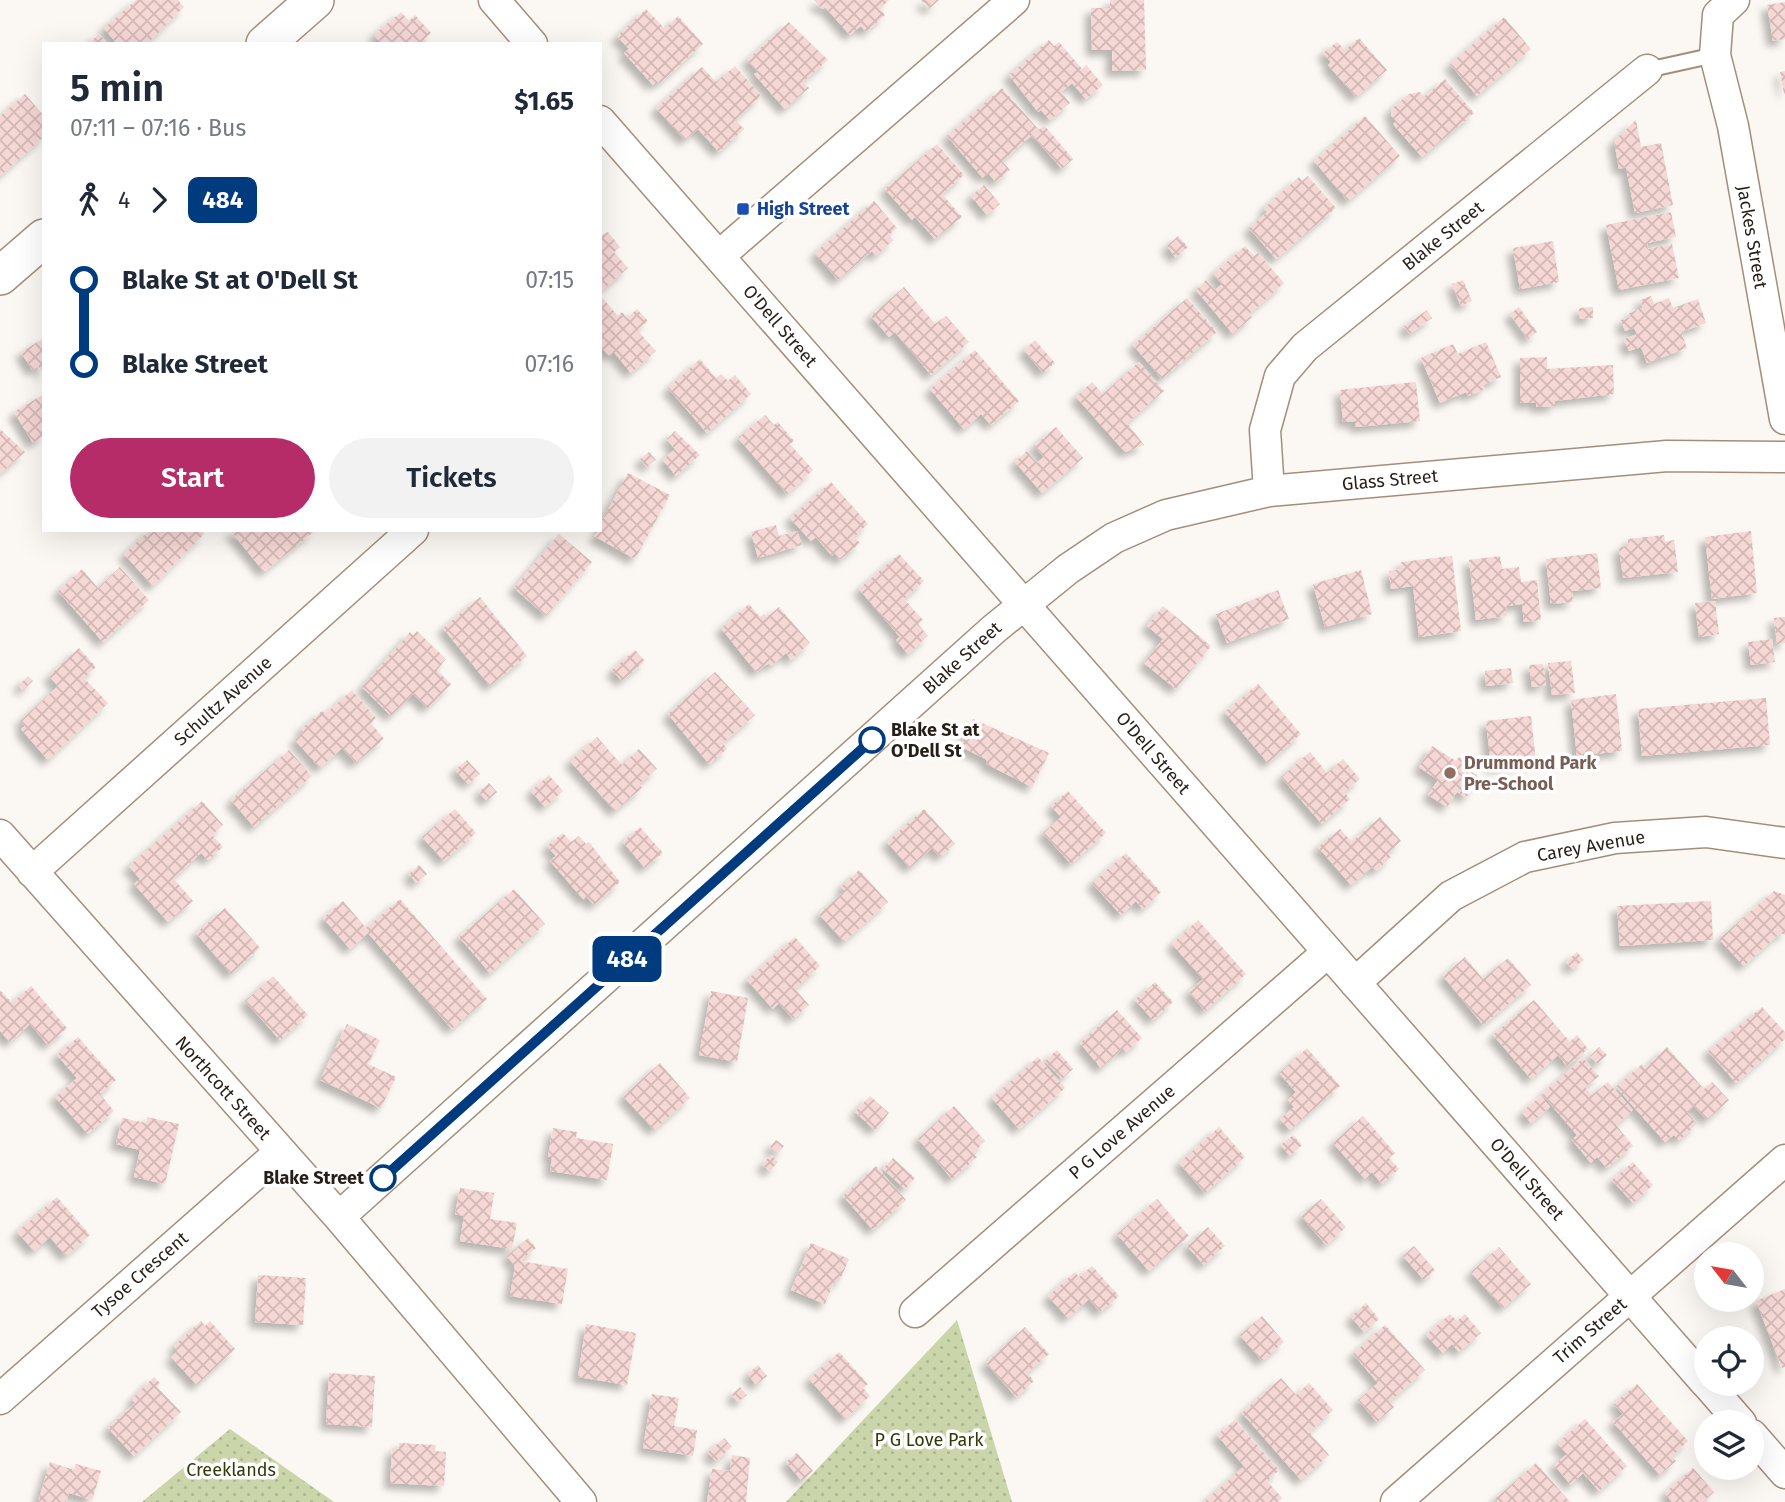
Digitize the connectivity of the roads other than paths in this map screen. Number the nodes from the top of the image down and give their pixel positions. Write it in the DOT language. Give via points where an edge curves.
graph roads {
  1 [pos="315,0"];
  2 [pos="494,0"];
  3 [pos="1014,0"];
  4 [pos="1734,0"];
  5 [pos="267,42"];
  6 [pos="530,42"];
  7 [pos="1715,55"];
  8 [pos="1647,70"];
  9 [pos="602,123"];
  10 [pos="42,240"];
  11 [pos="719,256"];
  12 [pos="0,276"];
  13 [pos="1785,419"];
  14 [pos="1785,457"];
  15 [pos="1269,491"];
  16 [pos="411,532"];
  17 [pos="1024,605"];
  18 [pos="0,835"];
  19 [pos="1785,843"];
  20 [pos="32,872"];
  21 [pos="1328,952"];
  22 [pos="1355,983"];
  23 [pos="280,1152"];
  24 [pos="1785,1160"];
  25 [pos="339,1217"];
  26 [pos="1629,1296"];
  27 [pos="915,1312"];
  28 [pos="1694,1369"];
  29 [pos="1717,1396"];
  30 [pos="0,1399"];
  31 [pos="1730,1410"];
  32 [pos="1764,1449"];
  33 [pos="1785,1473"];
  34 [pos="581,1502"];
  35 [pos="1396,1502"];
  1 -- 5 [label="street"];
  2 -- 6 [label="street"];
  3 -- 11 [label="street"];
  4 -- 7 [label="street, Jackes Street" via="1718,15"];
  7 -- 8 [label="lane, Blake Street"];
  7 -- 13 [label="street, Jackes Street" via="1733,126"];
  8 -- 15 [label="street, Blake Street" via="1288,366 1280,376 1265,430"];
  9 -- 11 [label="street, O'Dell Street"];
  10 -- 12 [label="street"];
  11 -- 17 [label="street, O'Dell Street"];
  14 -- 15 [label="street, Glass Street" via="1667,456"];
  15 -- 17 [label="street, Glass Street" via="1166,515 1114,538"];
  16 -- 20 [label="street, Schultz Avenue"];
  17 -- 21 [label="street, O'Dell Street"];
  17 -- 25 [label="street, Blake Street"];
  18 -- 20 [label="street, Northcott Street"];
  19 -- 22 [label="street, Carey Avenue" via="1706,832 1615,838 1525,857 1451,897"];
  20 -- 23 [label="street, Northcott Street"];
  21 -- 22 [label="street, O'Dell Street"];
  21 -- 27 [label="street, P G Love Avenue"];
  22 -- 26 [label="street, O'Dell Street"];
  23 -- 25 [label="street, Northcott Street"];
  23 -- 30 [label="street, Tysoe Crescent"];
  24 -- 26 [label="street, Trim Street"];
  25 -- 34 [label="street, Northcott Street"];
  26 -- 28 [label="street, O'Dell Street"];
  26 -- 35 [label="street, Trim Street"];
  29 -- 31 [label="street, O'Dell Street"];
  32 -- 33 [label="street"];
}
